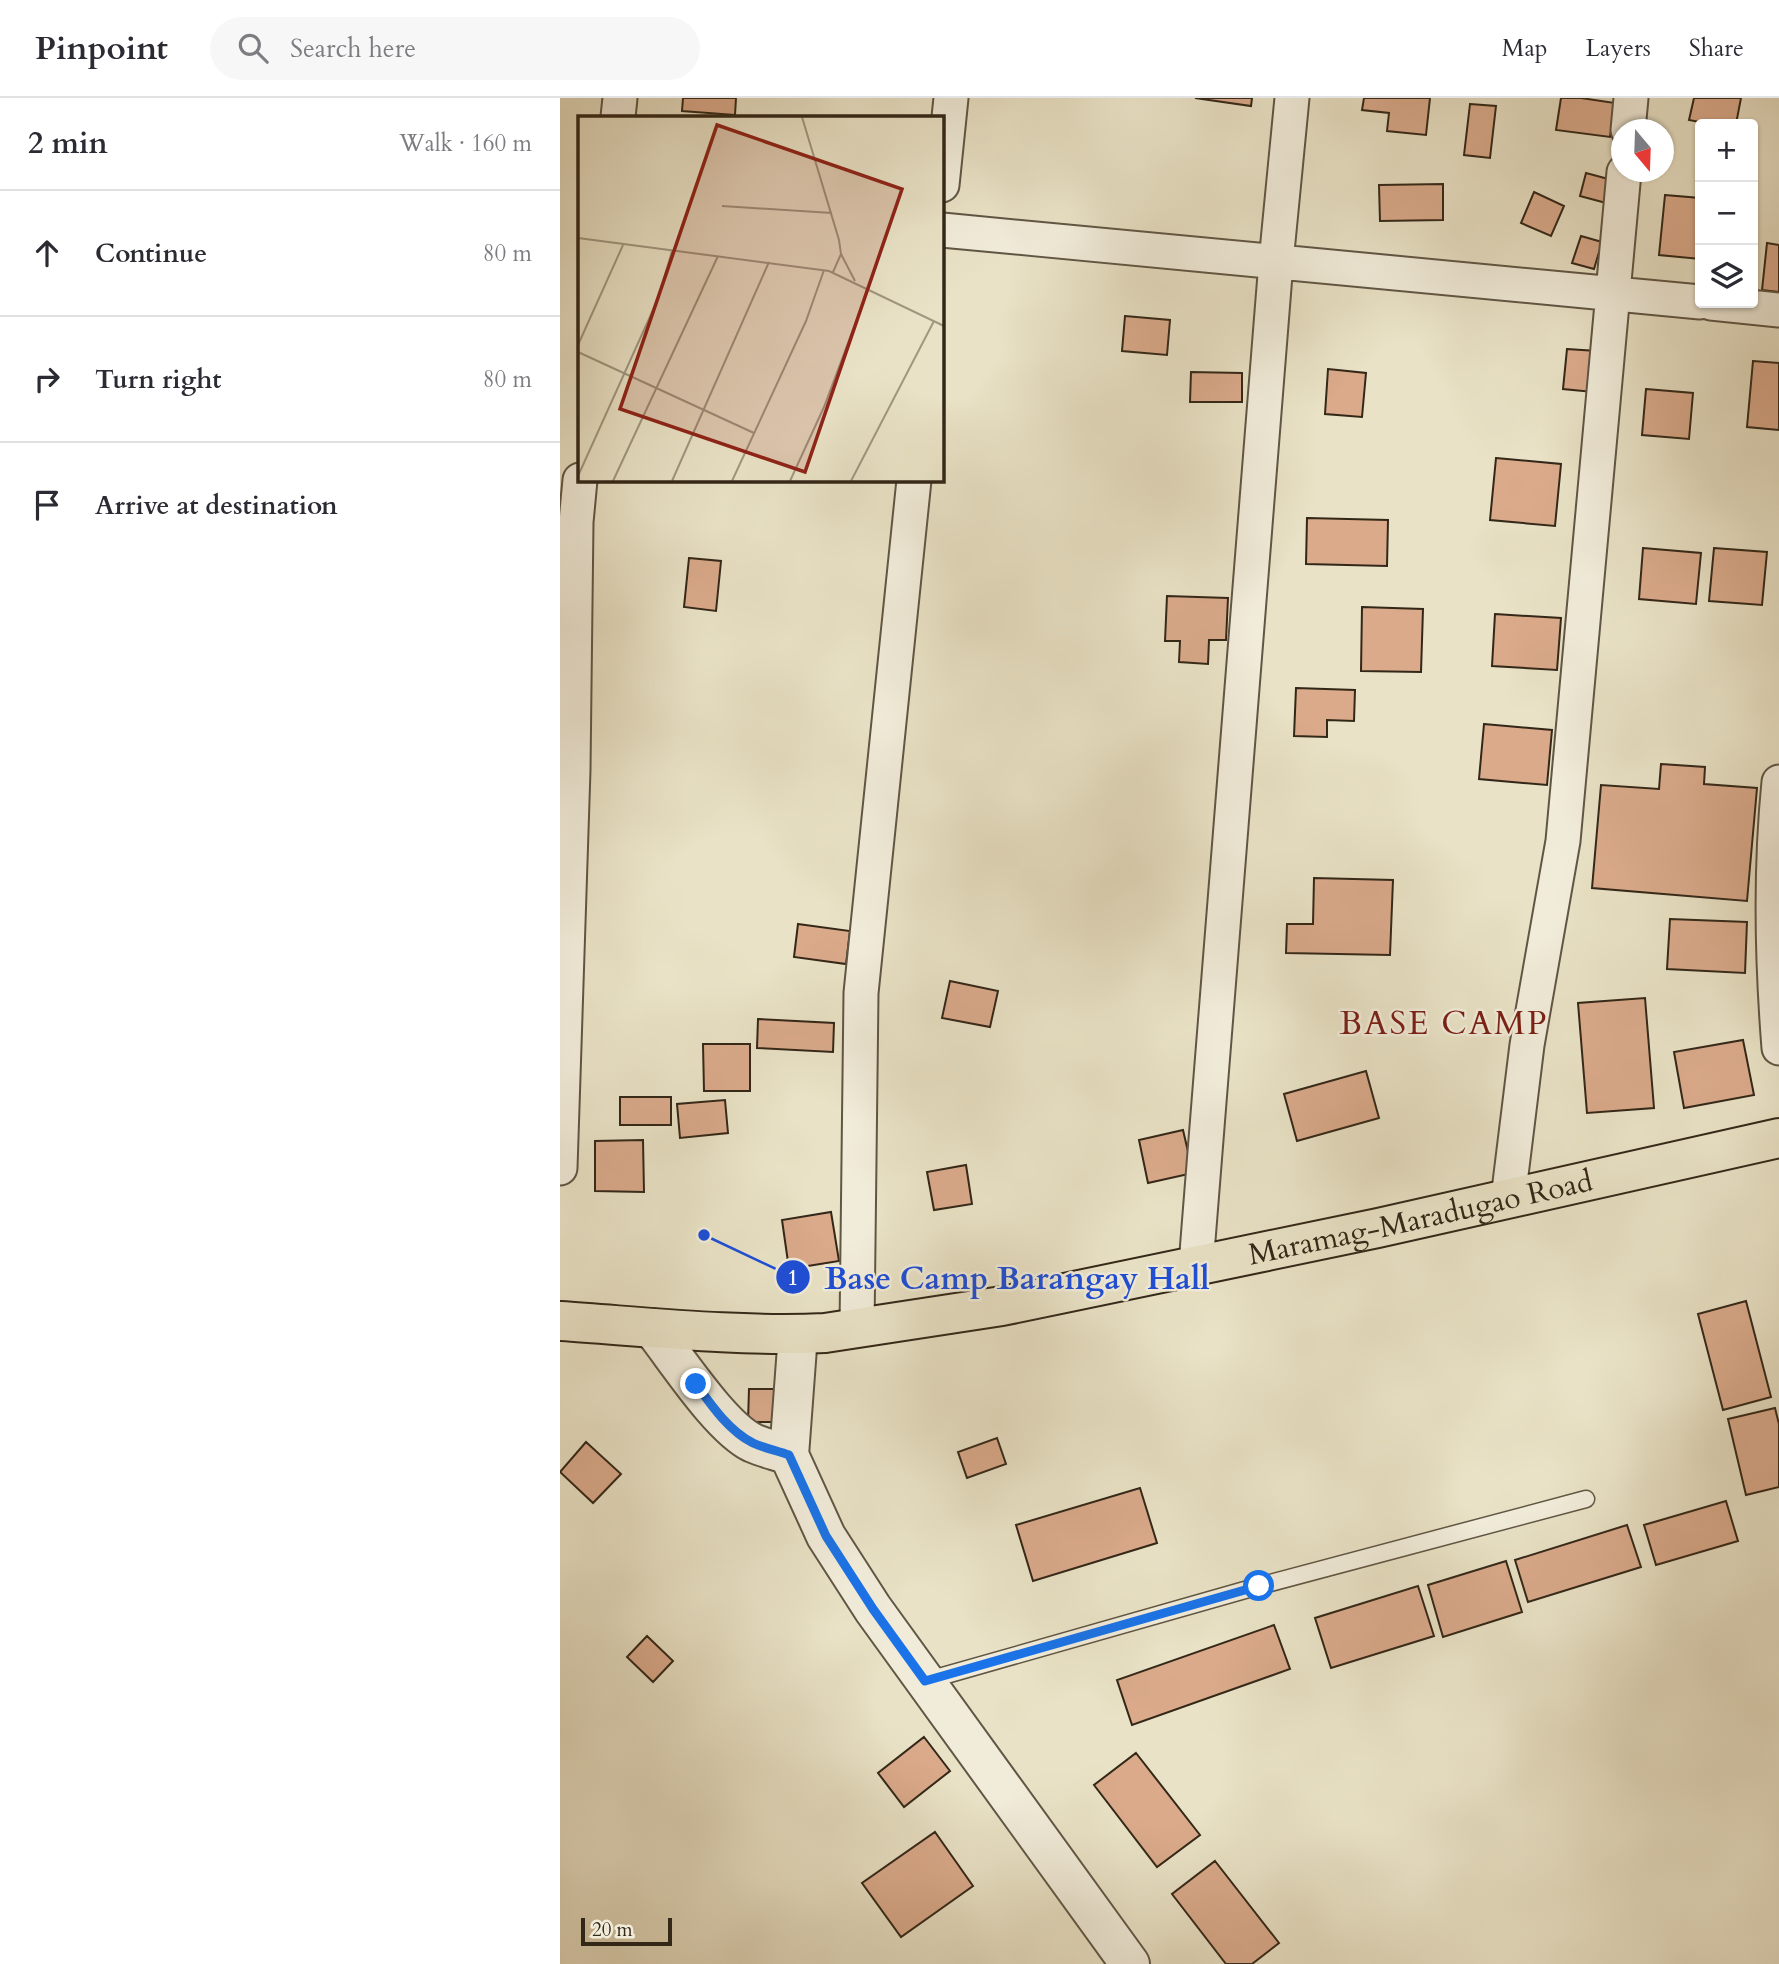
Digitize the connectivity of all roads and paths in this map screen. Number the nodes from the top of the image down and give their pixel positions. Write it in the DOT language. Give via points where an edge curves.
graph roads {
  1 [pos="620,98"];
  2 [pos="951,98"];
  3 [pos="1292,98"];
  4 [pos="1631,98"];
  5 [pos="618,116"];
  6 [pos="1629,119"];
  7 [pos="943,175"];
  8 [pos="1623,182"];
  9 [pos="943,230"];
  10 [pos="1276,262"];
  11 [pos="1613,293"];
  12 [pos="1695,301"];
  13 [pos="1758,308"];
  14 [pos="1779,310"];
  15 [pos="580,481"];
  16 [pos="914,481"];
  17 [pos="1779,782"];
  18 [pos="1779,1048"];
  19 [pos="1779,1138"];
  20 [pos="560,1168"];
  21 [pos="1508,1199"];
  22 [pos="1196,1265"];
  23 [pos="560,1321"];
  24 [pos="652,1328"];
  25 [pos="857,1328"];
  26 [pos="798,1334"];
  27 [pos="789,1455"];
  28 [pos="1586,1499"];
  29 [pos="925,1681"];
  30 [pos="1130,1964"];
  1 -- 5 [label="street"];
  2 -- 7 [label="street"];
  3 -- 10 [label="street"];
  4 -- 6 [label="street"];
  8 -- 11 [label="street"];
  9 -- 10 [label="street"];
  10 -- 11 [label="street"];
  10 -- 22 [label="street"];
  11 -- 12 [label="street"];
  11 -- 21 [label="street" via="1563,841 1527,1045"];
  13 -- 14 [label="street"];
  15 -- 20 [label="street"];
  16 -- 25 [label="street" via="861,993"];
  17 -- 18 [label="street" via="1773,976"];
  19 -- 21 [label="main road, Maramag-Maradugao Road"];
  21 -- 22 [label="main road, Maramag-Maradugao Road"];
  22 -- 25 [label="main road, Maramag-Maradugao Road" via="1002,1306"];
  23 -- 24 [label="main road, Maramag-Maradugao Road"];
  24 -- 26 [label="main road, Maramag-Maradugao Road"];
  24 -- 27 [label="street" via="730,1426 752,1442"];
  25 -- 26 [label="main road, Maramag-Maradugao Road"];
  26 -- 27 [label="street"];
  27 -- 29 [label="street" via="826,1536"];
  28 -- 29 [label="lane"];
  29 -- 30 [label="street"];
}
